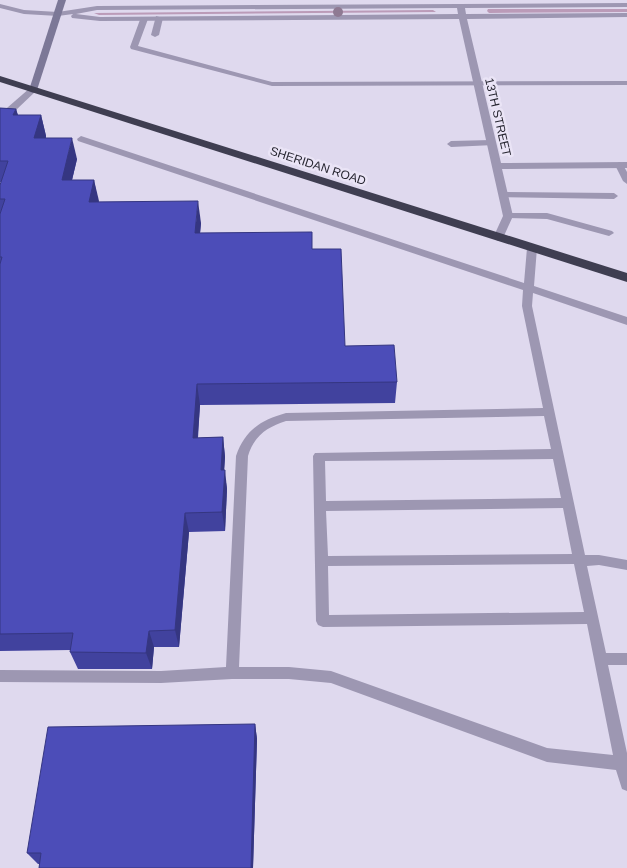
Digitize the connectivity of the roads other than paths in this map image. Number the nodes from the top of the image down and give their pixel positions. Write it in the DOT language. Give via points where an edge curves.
graph roads {
  1 [pos="62,0"];
  2 [pos="627,5"];
  3 [pos="0,6"];
  4 [pos="461,7"];
  5 [pos="58,14"];
  6 [pos="627,15"];
  7 [pos="159,18"];
  8 [pos="144,19"];
  9 [pos="155,35"];
  10 [pos="414,77"];
  11 [pos="0,79"];
  12 [pos="477,81"];
  13 [pos="627,83"];
  14 [pos="33,90"];
  15 [pos="10,108"];
  16 [pos="0,109"];
  17 [pos="0,117"];
  18 [pos="81,139"];
  19 [pos="491,143"];
  20 [pos="451,144"];
  21 [pos="623,165"];
  22 [pos="497,166"];
  23 [pos="627,181"];
  24 [pos="503,195"];
  25 [pos="614,196"];
  26 [pos="508,216"];
  27 [pos="609,233"];
  28 [pos="498,238"];
  29 [pos="532,248"];
  30 [pos="627,278"];
  31 [pos="530,288"];
  32 [pos="627,321"];
  33 [pos="548,412"];
  34 [pos="557,454"];
  35 [pos="568,503"];
  36 [pos="320,506"];
  37 [pos="580,560"];
  38 [pos="322,561"];
  39 [pos="627,565"];
  40 [pos="592,618"];
  41 [pos="627,658"];
  42 [pos="601,659"];
  43 [pos="232,673"];
  44 [pos="0,676"];
  45 [pos="622,763"];
  46 [pos="627,784"];
  1 -- 5 [label="street"];
  2 -- 4 [label="street"];
  3 -- 5 [label="lane" via="24,12"];
  4 -- 5 [label="street" via="97,8"];
  4 -- 6 [label="street"];
  4 -- 7 [label="street"];
  4 -- 12 [label="street, 13TH STREET"];
  5 -- 8 [label="street" via="100,19"];
  5 -- 14 [label="street"];
  7 -- 8 [label="street"];
  7 -- 9 [label="lane"];
  8 -- 12 [label="lane" via="134,47 272,84"];
  10 -- 12 [label="lane"];
  11 -- 14 [label="highway, SHERIDAN ROAD"];
  12 -- 13 [label="lane"];
  12 -- 19 [label="street, 13TH STREET"];
  14 -- 15 [label="lane"];
  14 -- 28 [label="highway, SHERIDAN ROAD"];
  15 -- 16 [label="lane"];
  15 -- 17 [label="lane"];
  18 -- 31 [label="lane"];
  19 -- 20 [label="lane"];
  19 -- 22 [label="street, 13TH STREET"];
  21 -- 22 [label="street"];
  21 -- 23 [label="lane"];
  22 -- 24 [label="street, 13TH STREET"];
  24 -- 25 [label="lane"];
  24 -- 26 [label="street, 13TH STREET"];
  26 -- 27 [label="lane" via="547,216"];
  26 -- 28 [label="street"];
  28 -- 29 [label="highway, SHERIDAN ROAD"];
  29 -- 30 [label="highway, SHERIDAN ROAD"];
  29 -- 31 [label="lane"];
  31 -- 32 [label="lane"];
  31 -- 33 [label="lane" via="527,306"];
  33 -- 34 [label="lane"];
  33 -- 43 [label="lane" via="286,417 270,421 256,430 245,442 242,456"];
  34 -- 35 [label="lane"];
  34 -- 36 [label="lane" via="319,456"];
  35 -- 36 [label="lane"];
  35 -- 37 [label="lane"];
  36 -- 38 [label="lane"];
  37 -- 38 [label="lane"];
  37 -- 39 [label="lane"];
  37 -- 40 [label="lane"];
  38 -- 40 [label="lane" via="323,621"];
  40 -- 42 [label="lane"];
  41 -- 42 [label="lane"];
  42 -- 45 [label="lane"];
  43 -- 44 [label="lane" via="161,677"];
  43 -- 45 [label="lane" via="331,676 547,755"];
  45 -- 46 [label="lane"];
}
